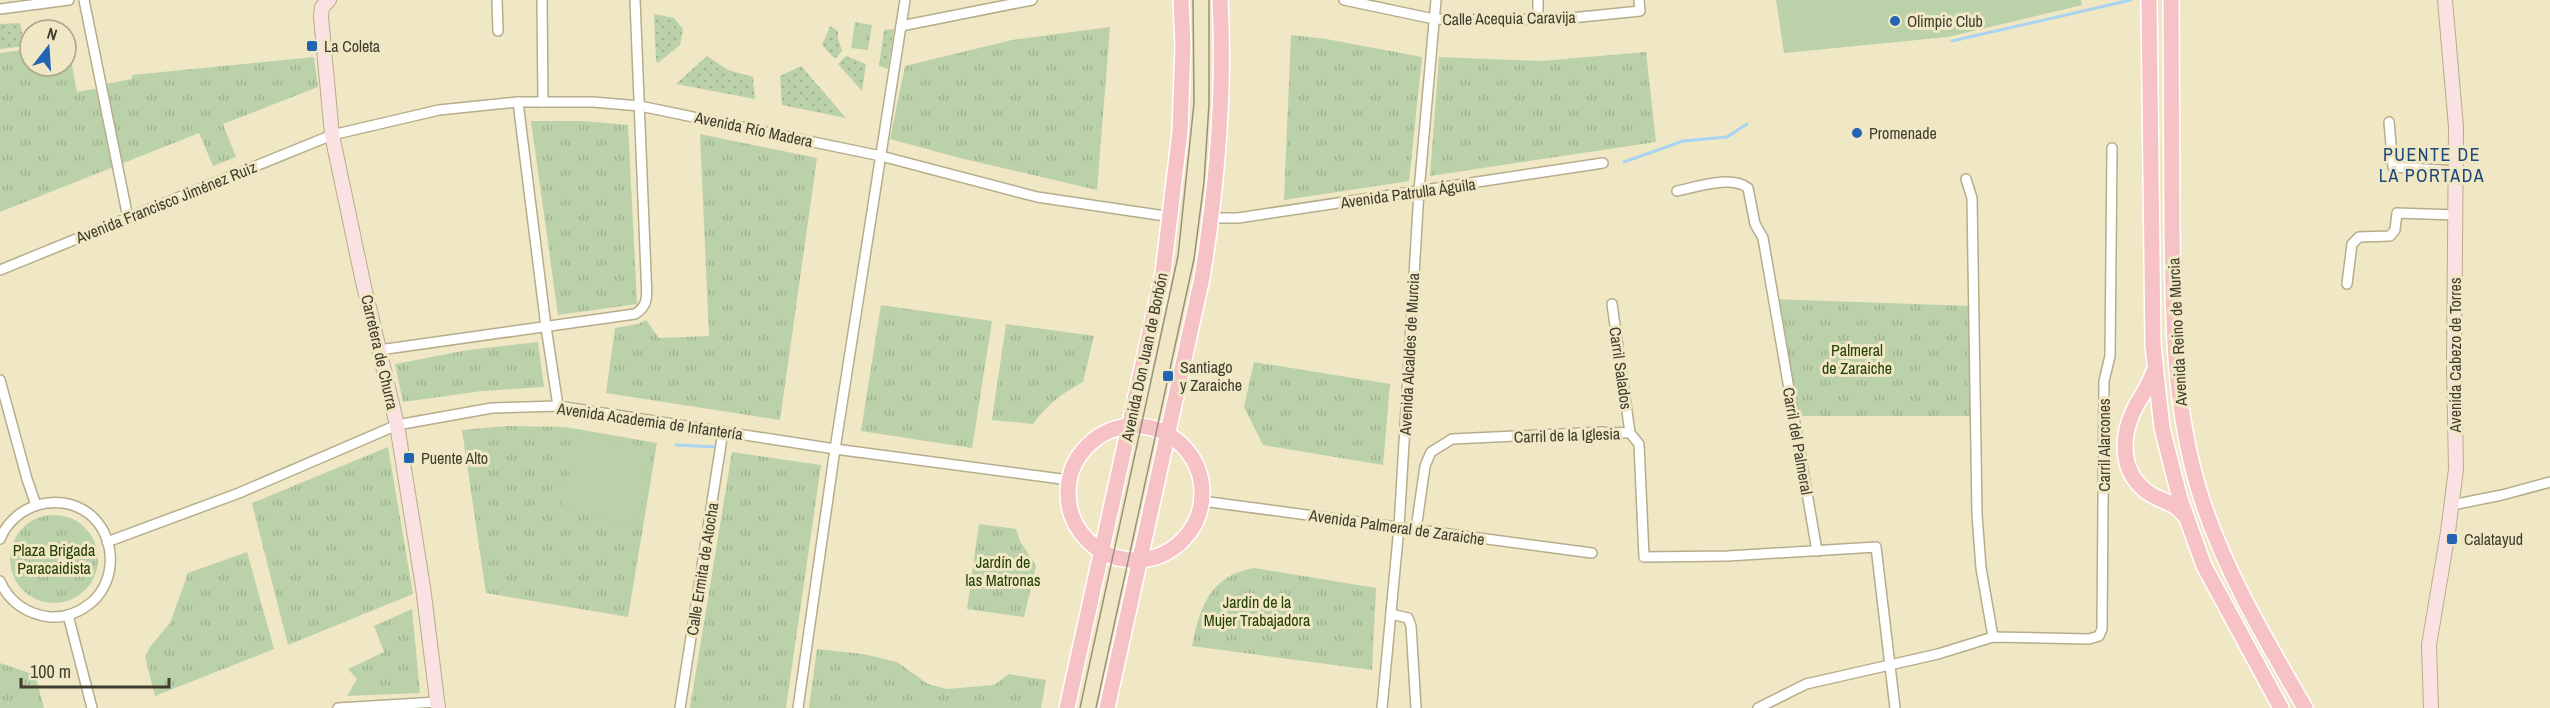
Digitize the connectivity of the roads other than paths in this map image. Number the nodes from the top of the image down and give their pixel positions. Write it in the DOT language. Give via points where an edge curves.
graph roads {
  1 [pos="69,0"];
  2 [pos="84,0"];
  3 [pos="329,0"];
  4 [pos="497,0"];
  5 [pos="542,0"];
  6 [pos="635,0"];
  7 [pos="905,0"];
  8 [pos="1032,0"];
  9 [pos="1181,0"];
  10 [pos="1220,0"];
  11 [pos="1344,0"];
  12 [pos="1436,0"];
  13 [pos="1538,0"];
  14 [pos="1639,0"];
  15 [pos="2149,0"];
  16 [pos="2171,0"];
  17 [pos="2445,0"];
  18 [pos="32,3"];
  19 [pos="0,9"];
  20 [pos="1434,19"];
  21 [pos="1538,19"];
  22 [pos="901,26"];
  23 [pos="498,31"];
  24 [pos="518,102"];
  25 [pos="543,102"];
  26 [pos="639,106"];
  27 [pos="2389,122"];
  28 [pos="332,135"];
  29 [pos="2112,148"];
  30 [pos="881,156"];
  31 [pos="1603,163"];
  32 [pos="2456,171"];
  33 [pos="1966,179"];
  34 [pos="1419,191"];
  35 [pos="1677,191"];
  36 [pos="2456,215"];
  37 [pos="1172,217"];
  38 [pos="128,218"];
  39 [pos="1212,218"];
  40 [pos="0,270"];
  41 [pos="2347,284"];
  42 [pos="1612,304"];
  43 [pos="546,327"];
  44 [pos="379,350"];
  45 [pos="2155,364"];
  46 [pos="0,380"];
  47 [pos="558,406"];
  48 [pos="397,425"];
  49 [pos="1130,426"];
  50 [pos="723,431"];
  51 [pos="1630,433"];
  52 [pos="1167,434"];
  53 [pos="835,448"];
  54 [pos="2194,474"];
  55 [pos="1069,480"];
  56 [pos="2550,482"];
  57 [pos="2160,498"];
  58 [pos="1202,501"];
  59 [pos="2181,501"];
  60 [pos="2452,504"];
  61 [pos="36,505"];
  62 [pos="2186,517"];
  63 [pos="1399,527"];
  64 [pos="1416,529"];
  65 [pos="0,539"];
  66 [pos="107,542"];
  67 [pos="1102,551"];
  68 [pos="1817,551"];
  69 [pos="1592,552"];
  70 [pos="1141,560"];
  71 [pos="0,581"];
  72 [pos="1391,614"];
  73 [pos="68,615"];
  74 [pos="1993,637"];
  75 [pos="1890,664"];
  76 [pos="437,705"];
  77 [pos="92,708"];
  78 [pos="338,708"];
  79 [pos="680,708"];
  80 [pos="798,708"];
  81 [pos="1067,708"];
  82 [pos="1107,708"];
  83 [pos="1382,708"];
  84 [pos="1416,708"];
  85 [pos="1758,708"];
  86 [pos="1894,708"];
  87 [pos="2281,708"];
  88 [pos="2305,708"];
  89 [pos="2431,708"];
  1 -- 18 [label="street"];
  2 -- 38 [label="street"];
  3 -- 28 [label="street, Carretera de Churra" via="322,7 321,17"];
  4 -- 23 [label="street"];
  5 -- 25 [label="street"];
  6 -- 26 [label="street"];
  7 -- 22 [label="street"];
  8 -- 22 [label="street"];
  9 -- 37 [label="main road, Avenida Don Juan de Borbón" via="1180,132"];
  10 -- 39 [label="main road" via="1221,80"];
  11 -- 20 [label="street, Calle Acequia Caravija"];
  12 -- 20 [label="street, Avenida Alcaldes de Murcia"];
  13 -- 21 [label="street"];
  14 -- 21 [label="street, Calle Acequia Caravija" via="1640,11"];
  15 -- 45 [label="main road, Avenida Reino de Murcia"];
  16 -- 54 [label="main road, Avenida Reino de Murcia" via="2175,353"];
  17 -- 32 [label="street, Avenida Cabezo de Torres"];
  18 -- 19 [label="street"];
  20 -- 21 [label="street, Calle Acequia Caravija"];
  20 -- 34 [label="street, Avenida Alcaldes de Murcia"];
  22 -- 30 [label="street"];
  24 -- 25 [label="street, Avenida Río Madera"];
  24 -- 28 [label="street, Avenida Río Madera" via="439,110"];
  24 -- 43 [label="street"];
  25 -- 26 [label="street, Avenida Río Madera"];
  26 -- 30 [label="street, Avenida Río Madera"];
  26 -- 43 [label="street" via="646,304 636,314"];
  27 -- 32 [label="street" via="2393,167"];
  28 -- 38 [label="street, Avenida Francisco Jiménez Ruiz"];
  28 -- 44 [label="street, Carretera de Churra"];
  29 -- 74 [label="street, Carril Alarcones" via="2110,356 2104,381 2102,434 2102,629 2099,636 2089,639"];
  30 -- 37 [label="street, Avenida Río Madera" via="1037,197"];
  30 -- 53 [label="street"];
  31 -- 34 [label="street, Avenida Patrulla Águila"];
  32 -- 36 [label="street, Avenida Cabezo de Torres"];
  33 -- 74 [label="street" via="1972,198 1977,514"];
  34 -- 39 [label="street, Avenida Patrulla Águila" via="1238,218"];
  34 -- 63 [label="street, Avenida Alcaldes de Murcia"];
  35 -- 68 [label="street, Carril del Palmeral" via="1730,183 1748,188 1755,224 1763,238"];
  36 -- 41 [label="street" via="2397,213 2395,231 2390,236 2359,237 2352,244"];
  36 -- 60 [label="street, Avenida Cabezo de Torres" via="2456,469"];
  37 -- 49 [label="main road, Avenida Don Juan de Borbón"];
  38 -- 40 [label="street, Avenida Francisco Jiménez Ruiz"];
  39 -- 52 [label="main road"];
  42 -- 51 [label="street, Carril Salados"];
  43 -- 44 [label="street"];
  43 -- 47 [label="street"];
  44 -- 48 [label="street, Carretera de Churra"];
  45 -- 57 [label="main road" via="2151,381 2129,422 2125,451 2134,478"];
  45 -- 59 [label="main road, Avenida Reino de Murcia" via="2162,428"];
  46 -- 61 [label="street"];
  47 -- 48 [label="street, Avenida Academia de Infantería" via="492,408"];
  47 -- 50 [label="street, Avenida Academia de Infantería"];
  48 -- 66 [label="street, Avenida Academia de Infantería" via="239,493"];
  48 -- 76 [label="street, Carretera de Churra"];
  49 -- 52 [label="main road"];
  49 -- 55 [label="main road" via="1109,431 1090,443"];
  49 -- 67 [label="main road, Avenida Don Juan de Borbón"];
  50 -- 53 [label="street, Avenida Academia de Infantería"];
  50 -- 79 [label="street, Calle Ermita de Atocha"];
  51 -- 64 [label="street, Carril de la Iglesia" via="1452,439 1431,452 1428,459"];
  51 -- 68 [label="street, Carril de la Iglesia" via="1639,444 1644,557"];
  52 -- 58 [label="main road" via="1195,462"];
  52 -- 70 [label="main road"];
  53 -- 55 [label="street, Avenida Academia de Infantería"];
  53 -- 80 [label="street"];
  54 -- 59 [label="main road" via="2193,495"];
  54 -- 88 [label="main road, Avenida Reino de Murcia" via="2233,577"];
  55 -- 67 [label="main road" via="1069,505 1078,528"];
  56 -- 60 [label="street"];
  57 -- 59 [label="main road"];
  57 -- 62 [label="main road"];
  58 -- 63 [label="street, Avenida Palmeral de Zaraiche"];
  58 -- 70 [label="main road" via="1195,523 1182,541 1163,554"];
  59 -- 62 [label="main road, Avenida Reino de Murcia"];
  60 -- 89 [label="street, Avenida Cabezo de Torres" via="2429,645"];
  61 -- 65 [label="street" via="14,517"];
  61 -- 66 [label="street" via="54,502 80,509 101,527"];
  62 -- 87 [label="main road, Avenida Reino de Murcia" via="2204,566"];
  63 -- 64 [label="street, Avenida Palmeral de Zaraiche"];
  63 -- 72 [label="street, Avenida Alcaldes de Murcia"];
  64 -- 69 [label="street, Avenida Palmeral de Zaraiche"];
  66 -- 73 [label="street" via="111,553 106,584 85,608"];
  67 -- 70 [label="main road"];
  67 -- 81 [label="main road, Avenida Don Juan de Borbón"];
  68 -- 75 [label="street" via="1876,547"];
  70 -- 82 [label="main road"];
  71 -- 73 [label="street" via="11,598 28,611 41,616"];
  72 -- 83 [label="street, Avenida Alcaldes de Murcia"];
  72 -- 84 [label="street" via="1408,618"];
  73 -- 77 [label="street"];
  74 -- 75 [label="street, Carril Alarcones"];
  75 -- 85 [label="street, Carril Alarcones" via="1806,684"];
  75 -- 86 [label="street"];
  76 -- 78 [label="street"];
}
